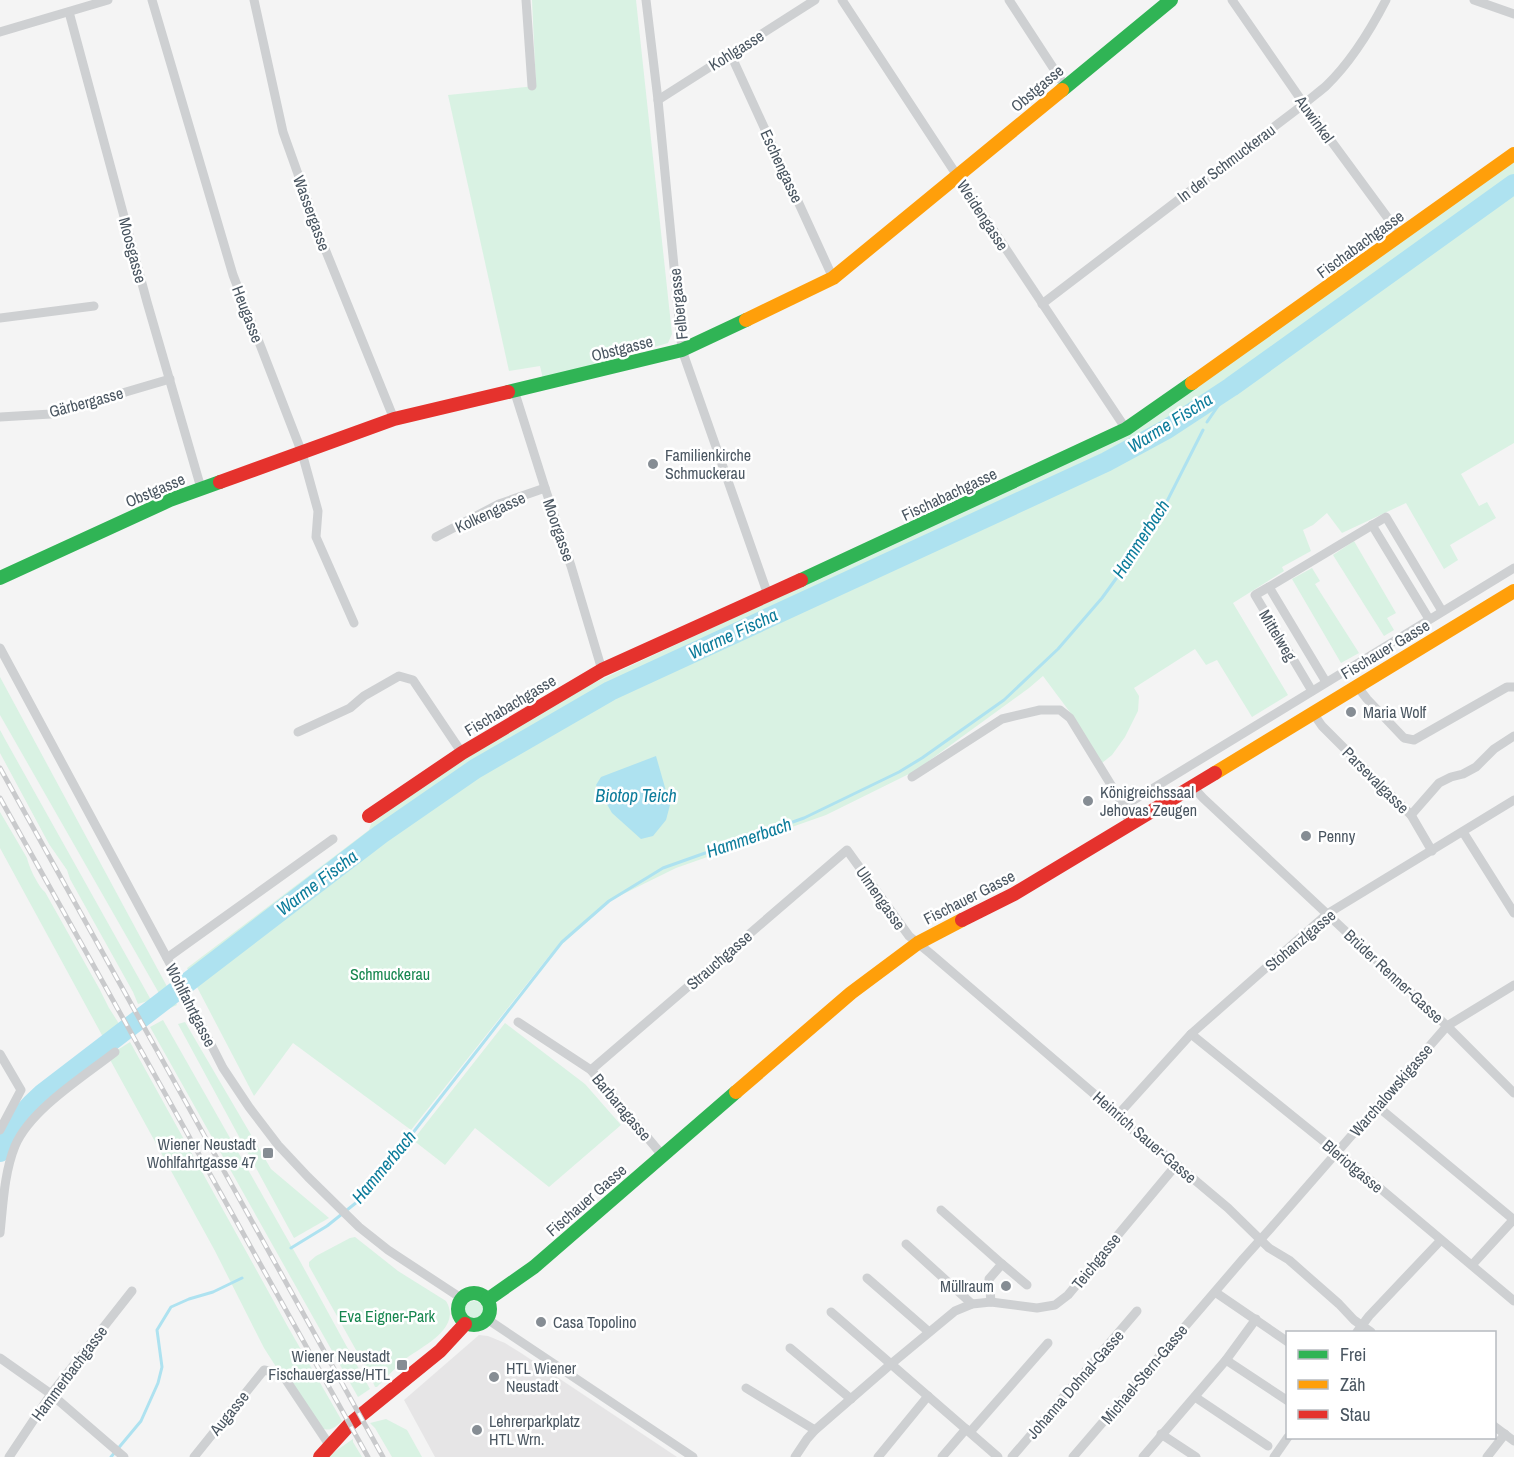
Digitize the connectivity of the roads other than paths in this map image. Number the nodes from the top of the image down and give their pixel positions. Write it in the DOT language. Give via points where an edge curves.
graph roads {
  1 [pos="108,0"];
  2 [pos="152,0"];
  3 [pos="254,0"];
  4 [pos="526,0"];
  5 [pos="646,0"];
  6 [pos="815,0"];
  7 [pos="842,0"];
  8 [pos="1009,0"];
  9 [pos="1171,0"];
  10 [pos="1232,0"];
  11 [pos="1386,0"];
  12 [pos="1474,0"];
  13 [pos="69,12"];
  14 [pos="1514,14"];
  15 [pos="0,32"];
  16 [pos="730,53"];
  17 [pos="532,86"];
  18 [pos="1065,86"];
  19 [pos="658,100"];
  20 [pos="1304,104"];
  21 [pos="1514,154"];
  22 [pos="958,177"];
  23 [pos="1401,236"];
  24 [pos="833,278"];
  25 [pos="1042,304"];
  26 [pos="94,306"];
  27 [pos="0,318"];
  28 [pos="682,350"];
  29 [pos="170,379"];
  30 [pos="514,390"];
  31 [pos="0,417"];
  32 [pos="394,419"];
  33 [pos="1126,429"];
  34 [pos="302,453"];
  35 [pos="201,488"];
  36 [pos="545,488"];
  37 [pos="1372,525"];
  38 [pos="436,537"];
  39 [pos="1514,568"];
  40 [pos="0,578"];
  41 [pos="1269,587"];
  42 [pos="1514,591"];
  43 [pos="768,596"];
  44 [pos="1442,611"];
  45 [pos="1429,619"];
  46 [pos="354,623"];
  47 [pos="0,648"];
  48 [pos="602,670"];
  49 [pos="1326,682"];
  50 [pos="1358,686"];
  51 [pos="1514,687"];
  52 [pos="1312,691"];
  53 [pos="1313,713"];
  54 [pos="298,732"];
  55 [pos="1514,736"];
  56 [pos="462,753"];
  57 [pos="912,777"];
  58 [pos="1193,787"];
  59 [pos="1514,800"];
  60 [pos="1124,806"];
  61 [pos="1411,815"];
  62 [pos="369,816"];
  63 [pos="1130,825"];
  64 [pos="1463,832"];
  65 [pos="333,839"];
  66 [pos="848,850"];
  67 [pos="1432,851"];
  68 [pos="1514,913"];
  69 [pos="1327,914"];
  70 [pos="918,942"];
  71 [pos="167,958"];
  72 [pos="1514,985"];
  73 [pos="518,1022"];
  74 [pos="1447,1026"];
  75 [pos="1191,1034"];
  76 [pos="115,1052"];
  77 [pos="0,1054"];
  78 [pos="591,1070"];
  79 [pos="1514,1093"];
  80 [pos="1377,1106"];
  81 [pos="1116,1117"];
  82 [pos="2,1127"];
  83 [pos="1337,1152"];
  84 [pos="662,1155"];
  85 [pos="1177,1164"];
  86 [pos="941,1210"];
  87 [pos="1514,1219"];
  88 [pos="0,1233"];
  89 [pos="1260,1240"];
  90 [pos="1441,1240"];
  91 [pos="906,1244"];
  92 [pos="1002,1264"];
  93 [pos="1472,1265"];
  94 [pos="867,1278"];
  95 [pos="1027,1285"];
  96 [pos="132,1291"];
  97 [pos="1215,1292"];
  98 [pos="461,1298"];
  99 [pos="487,1300"];
  100 [pos="1514,1300"];
  101 [pos="990,1302"];
  102 [pos="972,1304"];
  103 [pos="1137,1311"];
  104 [pos="831,1312"];
  105 [pos="487,1319"];
  106 [pos="1256,1319"];
  107 [pos="465,1324"];
  108 [pos="1360,1329"];
  109 [pos="929,1332"];
  110 [pos="1286,1341"];
  111 [pos="1048,1342"];
  112 [pos="790,1348"];
  113 [pos="0,1358"];
  114 [pos="1226,1360"];
  115 [pos="891,1364"];
  116 [pos="746,1388"];
  117 [pos="51,1394"];
  118 [pos="928,1396"];
  119 [pos="1195,1397"];
  120 [pos="850,1399"];
  121 [pos="1286,1400"];
  122 [pos="1496,1427"];
  123 [pos="815,1430"];
  124 [pos="968,1431"];
  125 [pos="1161,1434"];
  126 [pos="1505,1434"];
  127 [pos="1286,1439"];
  128 [pos="1514,1441"];
  129 [pos="330,1446"];
  130 [pos="1268,1446"];
  131 [pos="9,1457"];
  132 [pos="124,1457"];
  133 [pos="194,1457"];
  134 [pos="320,1457"];
  135 [pos="693,1457"];
  136 [pos="795,1457"];
  137 [pos="878,1457"];
  138 [pos="942,1457"];
  139 [pos="998,1457"];
  140 [pos="1012,1457"];
  141 [pos="1073,1457"];
  142 [pos="1143,1457"];
  143 [pos="1196,1457"];
  144 [pos="1274,1457"];
  145 [pos="1487,1457"];
  1 -- 13 [label="street"];
  2 -- 34 [label="street, Heugasse" via="233,275"];
  3 -- 32 [label="street, Wassergasse" via="283,132 323,244"];
  4 -- 17 [label="street"];
  5 -- 19 [label="street, Felbergasse"];
  6 -- 16 [label="street, Kohlgasse"];
  7 -- 22 [label="street, Weidengasse"];
  8 -- 18 [label="street"];
  9 -- 18 [label="street, Obstgasse"];
  10 -- 20 [label="street, Auwinkel"];
  11 -- 20 [label="street, In der Schmuckerau" via="1352,57"];
  12 -- 14 [label="street"];
  13 -- 15 [label="street"];
  13 -- 29 [label="street, Moosgasse"];
  16 -- 19 [label="street, Kohlgasse"];
  16 -- 24 [label="street, Eschengasse"];
  18 -- 22 [label="street, Obstgasse"];
  19 -- 28 [label="street, Felbergasse"];
  20 -- 23 [label="street, Auwinkel"];
  20 -- 25 [label="street, In der Schmuckerau"];
  21 -- 23 [label="street, Fischabachgasse"];
  22 -- 24 [label="street, Obstgasse"];
  22 -- 25 [label="street, Weidengasse"];
  23 -- 33 [label="street, Fischabachgasse"];
  24 -- 28 [label="street, Obstgasse"];
  25 -- 33 [label="street, Weidengasse"];
  26 -- 27 [label="street"];
  28 -- 30 [label="street, Obstgasse"];
  28 -- 43 [label="street, Felbergasse"];
  29 -- 31 [label="street, Gärbergasse" via="51,414"];
  29 -- 35 [label="street, Moosgasse"];
  30 -- 32 [label="street, Obstgasse"];
  30 -- 36 [label="street, Moorgasse"];
  32 -- 34 [label="street, Obstgasse"];
  33 -- 43 [label="street, Fischabachgasse"];
  34 -- 35 [label="street, Obstgasse"];
  34 -- 46 [label="street, Heugasse" via="318,511 316,537"];
  35 -- 40 [label="street, Obstgasse"];
  36 -- 38 [label="street, Kolkengasse" via="499,504"];
  36 -- 48 [label="street, Moorgasse"];
  37 -- 41 [label="street"];
  37 -- 44 [label="street" via="1386,517"];
  37 -- 45 [label="street"];
  39 -- 44 [label="street"];
  41 -- 49 [label="street, Mittelweg"];
  41 -- 52 [label="street, Mittelweg" via="1255,595"];
  42 -- 50 [label="street, Fischauer Gasse"];
  43 -- 48 [label="street, Fischabachgasse"];
  44 -- 45 [label="street"];
  45 -- 49 [label="street"];
  47 -- 71 [label="street, Wohlfahrtgasse"];
  48 -- 56 [label="street, Fischabachgasse"];
  49 -- 52 [label="street"];
  50 -- 51 [label="street" via="1404,738 1414,740 1507,687"];
  50 -- 53 [label="street, Fischauer Gasse"];
  52 -- 60 [label="street"];
  53 -- 58 [label="street, Fischauer Gasse"];
  53 -- 61 [label="street, Parsevalgasse"];
  54 -- 56 [label="street" via="350,708 399,676 413,680"];
  55 -- 61 [label="street" via="1476,767 1440,783"];
  56 -- 62 [label="street, Fischabachgasse"];
  57 -- 60 [label="street" via="1002,719 1040,710 1060,710 1070,718"];
  58 -- 63 [label="street, Fischauer Gasse"];
  58 -- 69 [label="street, Brüder Renner-Gasse"];
  59 -- 64 [label="street, Stohanzlgasse"];
  60 -- 63 [label="street"];
  61 -- 67 [label="street, Parsevalgasse"];
  63 -- 70 [label="street, Fischauer Gasse" via="1014,894"];
  64 -- 67 [label="street, Stohanzlgasse"];
  64 -- 68 [label="street"];
  65 -- 71 [label="street"];
  66 -- 70 [label="street, Ulmengasse" via="908,935"];
  66 -- 78 [label="street, Strauchgasse"];
  67 -- 69 [label="street, Stohanzlgasse"];
  69 -- 74 [label="street, Brüder Renner-Gasse"];
  69 -- 75 [label="street, Stohanzlgasse"];
  70 -- 81 [label="street, Heinrich Sauer-Gasse" via="1094,1093"];
  70 -- 84 [label="street, Fischauer Gasse" via="851,993"];
  71 -- 98 [label="street, Wohlfahrtgasse" via="223,1068 278,1145 308,1178 388,1250"];
  72 -- 74 [label="street, Warchalowskigasse"];
  73 -- 78 [label="street, Barbaragasse"];
  74 -- 79 [label="street, Brüder Renner-Gasse"];
  74 -- 80 [label="street, Warchalowskigasse"];
  75 -- 81 [label="street, Stohanzlgasse"];
  75 -- 83 [label="street, Bleriotgasse"];
  76 -- 88 [label="street" via="27,1125 15,1145 8,1170"];
  77 -- 82 [label="street" via="21,1090"];
  78 -- 84 [label="street, Barbaragasse"];
  80 -- 83 [label="street, Warchalowskigasse"];
  80 -- 87 [label="street"];
  81 -- 85 [label="street, Heinrich Sauer-Gasse"];
  83 -- 89 [label="street, Warchalowskigasse"];
  83 -- 90 [label="street, Bleriotgasse"];
  84 -- 99 [label="street, Fischauer Gasse" via="534,1266"];
  85 -- 89 [label="street, Heinrich Sauer-Gasse"];
  85 -- 101 [label="street, Teichgasse" via="1068,1295 1054,1305 1037,1308"];
  86 -- 92 [label="street"];
  87 -- 93 [label="street"];
  89 -- 97 [label="street, Michael-Stern-Gasse"];
  89 -- 108 [label="street, Heinrich Sauer-Gasse" via="1339,1304"];
  90 -- 93 [label="street, Bleriotgasse"];
  90 -- 108 [label="street"];
  91 -- 102 [label="street"];
  92 -- 95 [label="street"];
  92 -- 101 [label="street" via="989,1279"];
  93 -- 100 [label="street, Bleriotgasse"];
  94 -- 109 [label="street"];
  96 -- 117 [label="street, Hammerbachgasse"];
  97 -- 106 [label="street"];
  97 -- 141 [label="street, Michael-Stern-Gasse"];
  98 -- 99 [label="street" via="475,1293"];
  98 -- 107 [label="street" via="457,1309"];
  99 -- 105 [label="street"];
  101 -- 102 [label="street, Teichgasse"];
  102 -- 109 [label="street, Teichgasse" via="955,1311"];
  103 -- 140 [label="street, Johanna Dohnal-Gasse"];
  104 -- 115 [label="street"];
  105 -- 107 [label="street" via="478,1325"];
  105 -- 135 [label="street"];
  106 -- 110 [label="street"];
  106 -- 114 [label="street"];
  107 -- 129 [label="street" via="440,1351 350,1424"];
  109 -- 115 [label="street, Teichgasse"];
  111 -- 124 [label="street"];
  112 -- 120 [label="street"];
  113 -- 117 [label="street"];
  114 -- 119 [label="street"];
  114 -- 121 [label="street"];
  115 -- 118 [label="street"];
  115 -- 120 [label="street, Teichgasse"];
  116 -- 123 [label="street"];
  117 -- 131 [label="street, Hammerbachgasse"];
  117 -- 132 [label="street"];
  118 -- 124 [label="street"];
  118 -- 137 [label="street"];
  119 -- 125 [label="street"];
  119 -- 130 [label="street"];
  120 -- 123 [label="street, Teichgasse"];
  122 -- 126 [label="street"];
  123 -- 136 [label="street, Teichgasse"];
  124 -- 138 [label="street"];
  124 -- 139 [label="street"];
  125 -- 142 [label="street"];
  125 -- 143 [label="street"];
  126 -- 128 [label="street"];
  126 -- 145 [label="street"];
  127 -- 144 [label="street"];
  129 -- 133 [label="street, Augasse" via="282,1374 264,1370"];
  129 -- 134 [label="street"];
}
